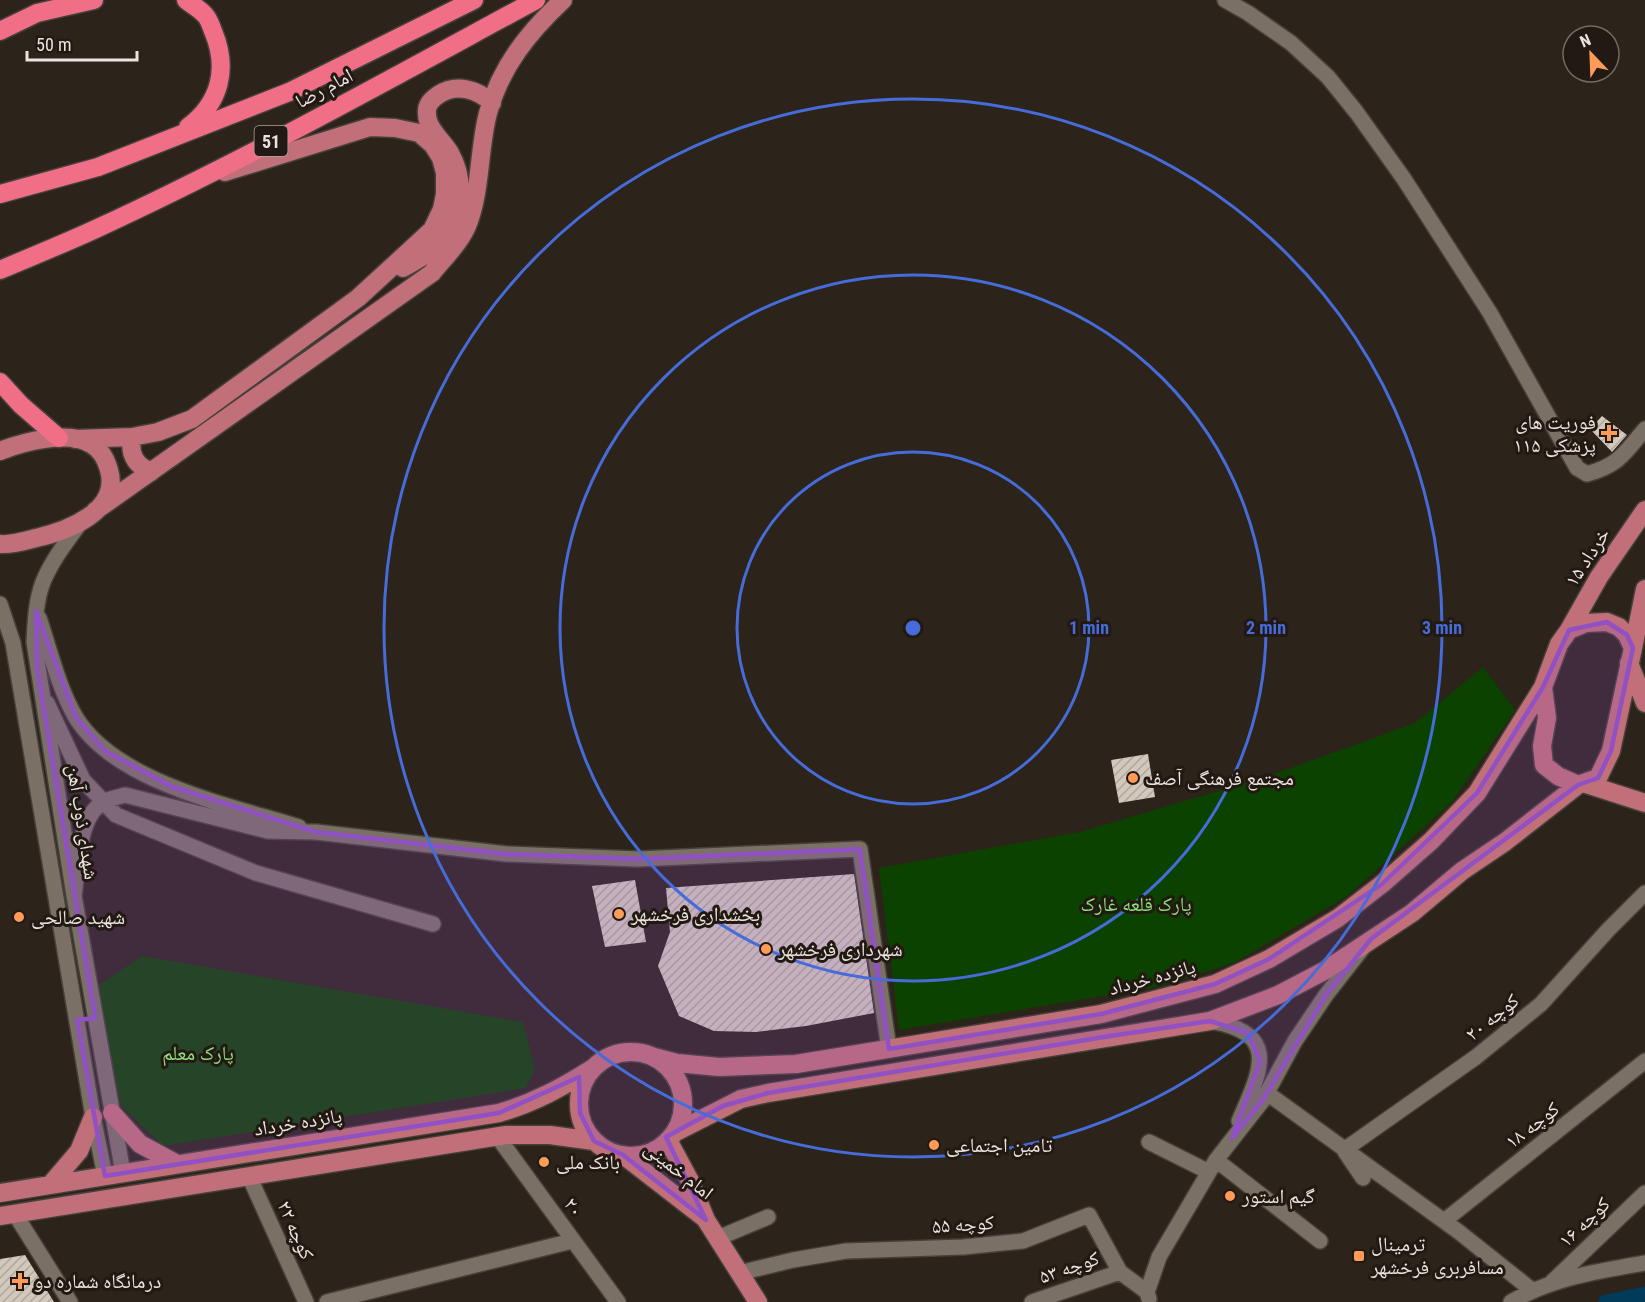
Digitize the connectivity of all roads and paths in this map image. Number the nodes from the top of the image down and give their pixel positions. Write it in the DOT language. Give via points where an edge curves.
graph roads {
  1 [pos="94,0"];
  2 [pos="186,0"];
  3 [pos="474,0"];
  4 [pos="536,0"];
  5 [pos="563,0"];
  6 [pos="1225,0"];
  7 [pos="0,31"];
  8 [pos="492,103"];
  9 [pos="176,136"];
  10 [pos="191,182"];
  11 [pos="0,194"];
  12 [pos="0,270"];
  13 [pos="358,298"];
  14 [pos="0,382"];
  15 [pos="1645,429"];
  16 [pos="132,437"];
  17 [pos="67,438"];
  18 [pos="0,451"];
  19 [pos="151,472"];
  20 [pos="1645,510"];
  21 [pos="88,516"];
  22 [pos="0,544"];
  23 [pos="1645,590"];
  24 [pos="0,604"];
  25 [pos="36,611"];
  26 [pos="1569,630"];
  27 [pos="1631,655"];
  28 [pos="39,687"];
  29 [pos="1543,687"];
  30 [pos="1645,703"];
  31 [pos="1582,784"];
  32 [pos="104,802"];
  33 [pos="1645,803"];
  34 [pos="316,832"];
  35 [pos="1645,893"];
  36 [pos="74,896"];
  37 [pos="433,924"];
  38 [pos="1371,939"];
  39 [pos="95,1018"];
  40 [pos="77,1020"];
  41 [pos="1210,1021"];
  42 [pos="889,1049"];
  43 [pos="654,1057"];
  44 [pos="1645,1062"];
  45 [pos="593,1068"];
  46 [pos="1267,1093"];
  47 [pos="112,1113"];
  48 [pos="93,1117"];
  49 [pos="496,1136"];
  50 [pos="671,1137"];
  51 [pos="1232,1138"];
  52 [pos="594,1141"];
  53 [pos="1149,1142"];
  54 [pos="1344,1150"];
  55 [pos="623,1155"];
  56 [pos="177,1164"];
  57 [pos="1212,1166"];
  58 [pos="114,1175"];
  59 [pos="249,1176"];
  60 [pos="1363,1178"];
  61 [pos="50,1185"];
  62 [pos="0,1193"];
  63 [pos="1645,1193"];
  64 [pos="8,1215"];
  65 [pos="768,1217"];
  66 [pos="706,1220"];
  67 [pos="1444,1221"];
  68 [pos="718,1238"];
  69 [pos="572,1241"];
  70 [pos="1320,1241"];
  71 [pos="1645,1263"];
  72 [pos="1120,1272"];
  73 [pos="739,1273"];
  74 [pos="1552,1282"];
  75 [pos="1533,1291"];
  76 [pos="1148,1297"];
  77 [pos="70,1302"];
  78 [pos="306,1302"];
  79 [pos="327,1302"];
  80 [pos="618,1302"];
  81 [pos="758,1302"];
  82 [pos="1032,1302"];
  83 [pos="1511,1302"];
  1 -- 7 [label="highway" via="37,13"];
  2 -- 9 [label="highway" via="207,16 219,44 221,72 215,96 199,118"];
  3 -- 9 [label="highway, امام رضا / 51" via="289,92"];
  4 -- 10 [label="highway, امام رضا / 51"];
  5 -- 8 [label="main road" via="514,54"];
  6 -- 15 [label="street" via="1291,43 1328,77 1357,113 1490,313 1577,468 1587,474 1609,468"];
  8 -- 13 [label="main road" via="483,95 456,88 430,101 426,114 457,171 459,207 454,222 440,244"];
  8 -- 19 [label="main road" via="469,222 432,273"];
  9 -- 11 [label="highway, امام رضا / 51" via="98,166"];
  10 -- 12 [label="highway, امام رضا / 51"];
  10 -- 13 [label="main road" via="370,127 419,133 441,158 445,173 442,209 432,230"];
  13 -- 16 [label="main road" via="192,419"];
  14 -- 17 [label="highway" via="21,405"];
  16 -- 17 [label="main road"];
  16 -- 19 [label="main road" via="132,454 143,469"];
  17 -- 18 [label="main road"];
  17 -- 21 [label="main road" via="90,443 99,450 110,472 106,498"];
  19 -- 21 [label="main road"];
  20 -- 26 [label="main road, ۱۵ خرداد" via="1599,577"];
  21 -- 22 [label="main road" via="55,534"];
  21 -- 25 [label="street, شهدای ذوب آهن" via="56,557 42,583"];
  23 -- 27 [label="main road"];
  24 -- 40 [label="street, شهدای ذوب آهن" via="13,643"];
  25 -- 28 [label="street, شهدای ذوب آهن" via="34,642"];
  25 -- 34 [label="street" via="76,717 105,751 173,787"];
  26 -- 27 [label="main road" via="1586,623 1607,622 1627,635"];
  26 -- 29 [label="main road, ۱۵ خرداد" via="1559,644"];
  27 -- 30 [label="main road"];
  27 -- 31 [label="main road" via="1611,751 1598,778"];
  28 -- 32 [label="street" via="83,780"];
  28 -- 36 [label="street, شهدای ذوب آهن"];
  29 -- 31 [label="main road" via="1547,718 1542,746 1544,765 1558,776"];
  29 -- 42 [label="main road, پانزده خرداد" via="1477,793 1431,841 1338,918 1269,959 1215,984 1101,1014"];
  31 -- 33 [label="main road"];
  31 -- 38 [label="main road" via="1462,871 1412,913"];
  32 -- 34 [label="street" via="125,795 268,831"];
  32 -- 36 [label="street" via="85,822"];
  32 -- 37 [label="street" via="116,815 256,873"];
  34 -- 42 [label="street" via="507,854 638,859 860,849"];
  35 -- 54 [label="street, کوچه ۲۰" via="1541,1004 1476,1057"];
  36 -- 39 [label="street, شهدای ذوب آهن"];
  38 -- 41 [label="main road" via="1324,971 1278,995"];
  38 -- 46 [label="street" via="1326,995"];
  39 -- 40 [label="street"];
  39 -- 47 [label="street, شهدای ذوب آهن"];
  40 -- 48 [label="street, شهدای ذوب آهن"];
  41 -- 50 [label="main road" via="768,1093 741,1099"];
  41 -- 51 [label="street" via="1241,1029 1258,1049 1258,1077"];
  42 -- 43 [label="main road, پانزده خرداد" via="796,1064 719,1067"];
  43 -- 45 [label="main road" via="622,1053"];
  43 -- 50 [label="main road" via="671,1071 681,1091 681,1113"];
  44 -- 67 [label="street, کوچه ۱۸"];
  45 -- 52 [label="main road" via="579,1097 585,1128"];
  45 -- 56 [label="main road, پانزده خرداد" via="556,1091 499,1113"];
  46 -- 51 [label="street"];
  46 -- 54 [label="street"];
  47 -- 56 [label="main road" via="140,1144"];
  47 -- 58 [label="street, شهدای ذوب آهن"];
  48 -- 58 [label="street, شهدای ذوب آهن"];
  48 -- 61 [label="main road" via="79,1152"];
  49 -- 52 [label="main road" via="550,1135"];
  49 -- 59 [label="main road"];
  49 -- 69 [label="street, ۲۰"];
  50 -- 55 [label="main road" via="655,1150"];
  50 -- 66 [label="main road, امام خمینی"];
  51 -- 57 [label="street"];
  52 -- 55 [label="main road"];
  53 -- 57 [label="street"];
  54 -- 60 [label="street"];
  54 -- 67 [label="street"];
  55 -- 66 [label="main road, امام خمینی"];
  56 -- 58 [label="main road, پانزده خرداد"];
  57 -- 70 [label="street"];
  57 -- 76 [label="street" via="1159,1257"];
  58 -- 61 [label="main road, پانزده خرداد"];
  59 -- 64 [label="main road"];
  59 -- 78 [label="street, کوچه ۲۲"];
  61 -- 62 [label="main road, پانزده خرداد"];
  63 -- 74 [label="street, کوچه ۱۶"];
  64 -- 77 [label="street"];
  65 -- 68 [label="street"];
  66 -- 68 [label="main road, امام خمینی"];
  67 -- 75 [label="street"];
  68 -- 73 [label="main road, امام خمینی"];
  69 -- 79 [label="street"];
  69 -- 80 [label="street, ۲۰"];
  71 -- 74 [label="street"];
  72 -- 73 [label="street, کوچه ۵۵" via="1089,1215 1023,1241 846,1251"];
  72 -- 76 [label="street, کوچه ۵۵"];
  72 -- 82 [label="street, کوچه ۵۳"];
  73 -- 81 [label="main road, امام خمینی"];
  74 -- 75 [label="street"];
  75 -- 83 [label="street"];
}
